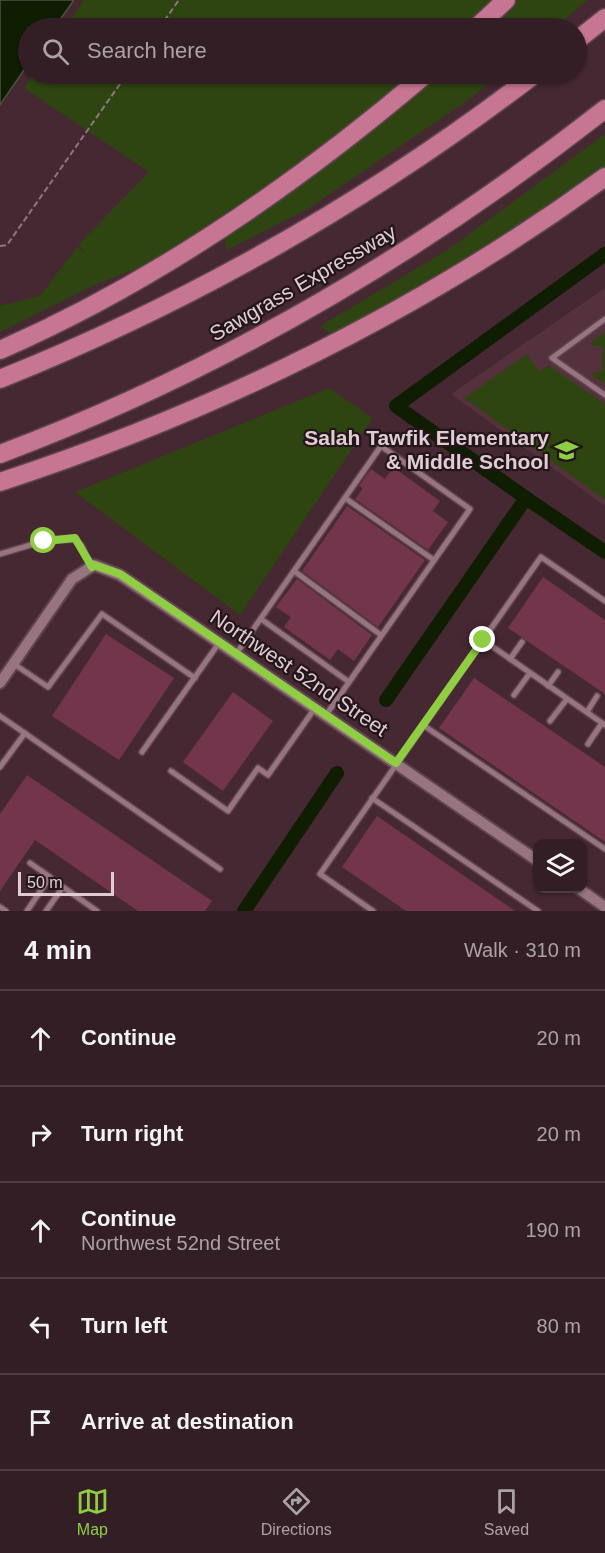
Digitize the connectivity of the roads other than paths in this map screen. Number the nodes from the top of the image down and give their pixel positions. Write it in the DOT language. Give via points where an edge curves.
graph roads {
  1 [pos="506,0"];
  2 [pos="487,18"];
  3 [pos="605,18"];
  4 [pos="587,32"];
  5 [pos="414,84"];
  6 [pos="522,84"];
  7 [pos="605,109"];
  8 [pos="605,177"];
  9 [pos="605,319"];
  10 [pos="0,350"];
  11 [pos="0,379"];
  12 [pos="605,395"];
  13 [pos="0,454"];
  14 [pos="0,482"];
  15 [pos="345,498"];
  16 [pos="0,554"];
  17 [pos="434,560"];
  18 [pos="93,566"];
  19 [pos="294,571"];
  20 [pos="605,601"];
  21 [pos="261,618"];
  22 [pos="381,635"];
  23 [pos="483,640"];
  24 [pos="522,642"];
  25 [pos="219,643"];
  26 [pos="236,654"];
  27 [pos="510,659"];
  28 [pos="13,664"];
  29 [pos="558,672"];
  30 [pos="530,673"];
  31 [pos="195,678"];
  32 [pos="349,682"];
  33 [pos="0,683"];
  34 [pos="548,686"];
  35 [pos="514,694"];
  36 [pos="597,696"];
  37 [pos="567,699"];
  38 [pos="315,708"];
  39 [pos="586,712"];
  40 [pos="0,716"];
  41 [pos="326,716"];
  42 [pos="550,721"];
  43 [pos="604,724"];
  44 [pos="423,725"];
  45 [pos="25,733"];
  46 [pos="588,744"];
  47 [pos="142,752"];
  48 [pos="396,763"];
  49 [pos="0,767"];
  50 [pos="171,771"];
  51 [pos="372,798"];
  52 [pos="605,849"];
  53 [pos="533,858"];
  54 [pos="30,863"];
  55 [pos="220,868"];
  56 [pos="585,893"];
  57 [pos="0,907"];
  58 [pos="605,907"];
  59 [pos="6,911"];
  60 [pos="27,911"];
  61 [pos="46,911"];
  62 [pos="97,911"];
  63 [pos="373,911"];
  64 [pos="538,911"];
  1 -- 2 [label="highway"];
  3 -- 4 [label="highway"];
  5 -- 10 [label="highway" via="240,216 103,298"];
  6 -- 11 [label="highway" via="450,137 273,248 149,314"];
  7 -- 13 [label="highway, Sawgrass Expressway" via="463,213 292,319 156,388"];
  8 -- 14 [label="highway" via="434,289 300,361 167,420"];
  9 -- 12 [label="lane" via="552,358"];
  15 -- 17 [label="lane"];
  15 -- 17 [label="lane" via="381,446 470,509"];
  15 -- 19 [label="lane"];
  16 -- 18 [label="lane" via="44,541 75,538"];
  17 -- 22 [label="lane"];
  18 -- 25 [label="street, Northwest 52nd Street" via="120,574"];
  18 -- 28 [label="street" via="72,579"];
  19 -- 21 [label="lane"];
  19 -- 22 [label="lane"];
  20 -- 23 [label="lane" via="541,557"];
  21 -- 26 [label="lane"];
  21 -- 32 [label="lane"];
  22 -- 32 [label="lane"];
  23 -- 27 [label="lane"];
  23 -- 44 [label="lane"];
  24 -- 27 [label="lane"];
  25 -- 26 [label="street, Northwest 52nd Street"];
  25 -- 31 [label="lane"];
  26 -- 38 [label="street, Northwest 52nd Street"];
  27 -- 30 [label="lane"];
  28 -- 31 [label="lane" via="48,687 102,614"];
  28 -- 33 [label="street"];
  29 -- 34 [label="lane"];
  30 -- 34 [label="lane"];
  30 -- 35 [label="lane"];
  31 -- 47 [label="lane"];
  32 -- 41 [label="lane"];
  34 -- 37 [label="lane"];
  36 -- 39 [label="lane"];
  37 -- 39 [label="lane"];
  37 -- 42 [label="lane"];
  38 -- 41 [label="street, Northwest 52nd Street"];
  38 -- 50 [label="lane" via="268,775 258,768 228,812"];
  39 -- 43 [label="lane"];
  40 -- 45 [label="lane"];
  41 -- 48 [label="street, Northwest 52nd Street"];
  43 -- 46 [label="lane"];
  44 -- 48 [label="lane"];
  44 -- 52 [label="lane"];
  45 -- 49 [label="lane"];
  45 -- 55 [label="lane"];
  48 -- 51 [label="lane"];
  48 -- 53 [label="street, Northwest 52nd Street"];
  51 -- 63 [label="lane" via="320,874"];
  51 -- 64 [label="lane"];
  54 -- 60 [label="lane" via="50,877"];
  56 -- 58 [label="street"];
  57 -- 59 [label="lane"];
  61 -- 62 [label="lane" via="63,887"];
}
